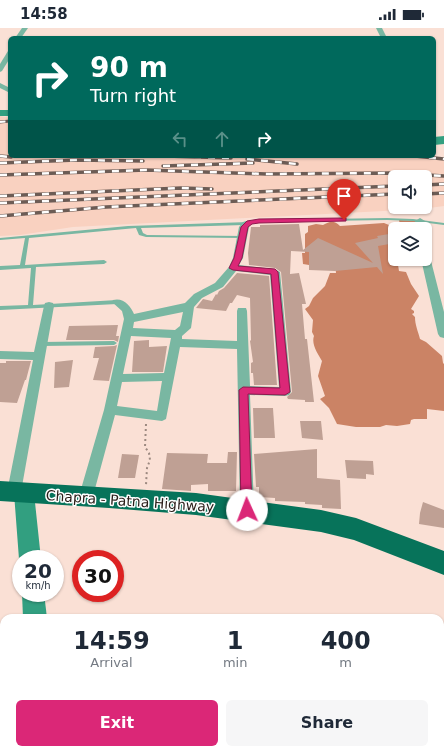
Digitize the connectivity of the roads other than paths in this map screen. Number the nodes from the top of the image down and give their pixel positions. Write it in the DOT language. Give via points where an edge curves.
graph roads {
  1 [pos="8,56"];
  2 [pos="0,70"];
  3 [pos="404,222"];
  4 [pos="247,224"];
  5 [pos="444,224"];
  6 [pos="432,225"];
  7 [pos="138,227"];
  8 [pos="242,237"];
  9 [pos="27,238"];
  10 [pos="0,239"];
  11 [pos="104,262"];
  12 [pos="34,266"];
  13 [pos="427,266"];
  14 [pos="22,267"];
  15 [pos="0,268"];
  16 [pos="233,268"];
  17 [pos="117,302"];
  18 [pos="30,306"];
  19 [pos="49,306"];
  20 [pos="189,306"];
  21 [pos="0,308"];
  22 [pos="242,311"];
  23 [pos="129,319"];
  24 [pos="126,332"];
  25 [pos="444,334"];
  26 [pos="176,338"];
  27 [pos="114,343"];
  28 [pos="242,345"];
  29 [pos="40,350"];
  30 [pos="0,355"];
  31 [pos="169,377"];
  32 [pos="117,378"];
  33 [pos="243,390"];
  34 [pos="110,410"];
  35 [pos="13,492"];
  36 [pos="86,496"];
  37 [pos="247,510"];
  38 [pos="28,550"];
  39 [pos="444,563"];
  40 [pos="34,602"];
  41 [pos="35,614"];
  1 -- 2 [label="street"];
  3 -- 4 [label="lane" via="387,219 259,221"];
  4 -- 7 [label="lane"];
  4 -- 8 [label="street"];
  5 -- 6 [label="lane"];
  7 -- 8 [label="lane" via="141,234 146,236"];
  7 -- 9 [label="lane"];
  8 -- 16 [label="street" via="238,258"];
  9 -- 10 [label="lane"];
  9 -- 14 [label="lane"];
  11 -- 12 [label="lane"];
  12 -- 14 [label="lane"];
  12 -- 18 [label="lane"];
  13 -- 25 [label="street"];
  14 -- 15 [label="lane"];
  16 -- 20 [label="street" via="219,285 198,296"];
  16 -- 33 [label="street" via="275,272 285,392"];
  17 -- 19 [label="lane"];
  17 -- 23 [label="street" via="129,313"];
  18 -- 19 [label="lane"];
  18 -- 21 [label="lane"];
  19 -- 29 [label="street"];
  20 -- 23 [label="street"];
  20 -- 26 [label="street" via="185,328"];
  22 -- 28 [label="street"];
  23 -- 24 [label="street"];
  24 -- 26 [label="street"];
  24 -- 32 [label="street"];
  26 -- 28 [label="street"];
  26 -- 31 [label="street"];
  27 -- 29 [label="lane"];
  28 -- 33 [label="street"];
  29 -- 30 [label="street"];
  29 -- 35 [label="street"];
  31 -- 32 [label="street"];
  31 -- 34 [label="street" via="162,416"];
  32 -- 34 [label="street"];
  33 -- 37 [label="street"];
  34 -- 36 [label="street"];
  35 -- 36 [label="highway, Chapra - Patna Highway"];
  35 -- 38 [label="street"];
  36 -- 37 [label="highway, Chapra - Patna Highway"];
  37 -- 39 [label="highway, Chapra - Patna Highway" via="356,529"];
  40 -- 41 [label="street"];
}
